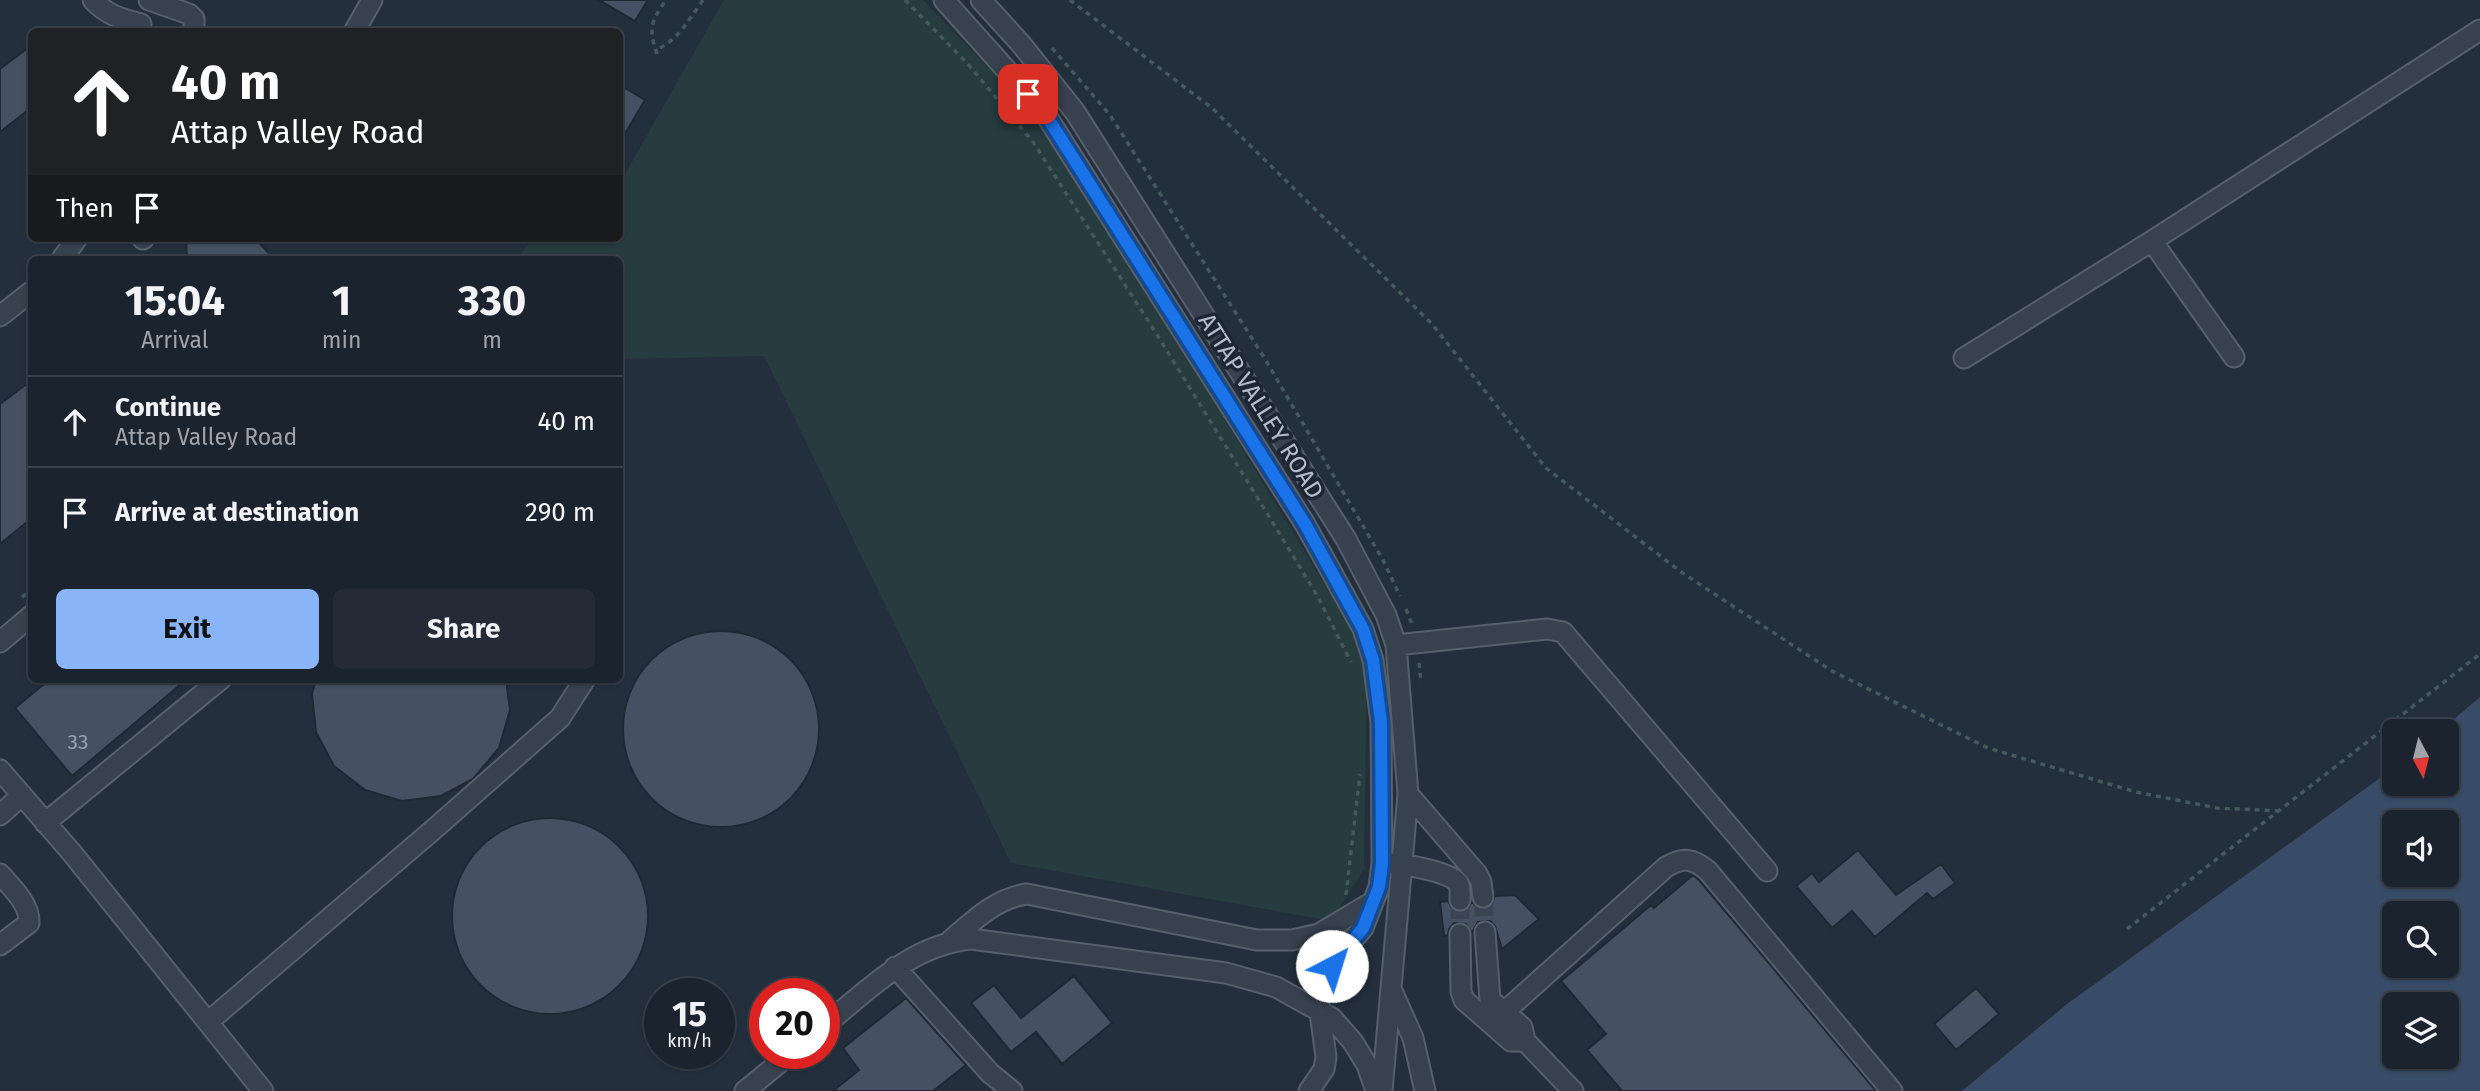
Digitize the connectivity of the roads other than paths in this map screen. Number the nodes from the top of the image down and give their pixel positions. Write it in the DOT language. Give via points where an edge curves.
graph roads {
  1 [pos="93,0"];
  2 [pos="148,0"];
  3 [pos="372,0"];
  4 [pos="981,0"];
  5 [pos="946,1"];
  6 [pos="140,28"];
  7 [pos="194,28"];
  8 [pos="356,28"];
  9 [pos="2480,30"];
  10 [pos="2152,241"];
  11 [pos="28,294"];
  12 [pos="0,316"];
  13 [pos="2234,357"];
  14 [pos="1964,358"];
  15 [pos="28,618"];
  16 [pos="0,642"];
  17 [pos="1396,645"];
  18 [pos="216,683"];
  19 [pos="582,683"];
  20 [pos="0,770"];
  21 [pos="1408,794"];
  22 [pos="22,795"];
  23 [pos="0,815"];
  24 [pos="45,823"];
  25 [pos="1382,863"];
  26 [pos="1403,864"];
  27 [pos="1768,871"];
  28 [pos="0,874"];
  29 [pos="1483,897"];
  30 [pos="1460,900"];
  31 [pos="1371,903"];
  32 [pos="1485,932"];
  33 [pos="1460,934"];
  34 [pos="950,941"];
  35 [pos="0,945"];
  36 [pos="895,967"];
  37 [pos="1391,990"];
  38 [pos="1320,1011"];
  39 [pos="840,1013"];
  40 [pos="1497,1018"];
  41 [pos="208,1023"];
  42 [pos="772,1069"];
  43 [pos="263,1091"];
  44 [pos="745,1091"];
  45 [pos="1012,1091"];
  46 [pos="1309,1091"];
  47 [pos="1376,1091"];
  48 [pos="1382,1091"];
  49 [pos="1425,1091"];
  50 [pos="1573,1091"];
  51 [pos="1892,1091"];
  1 -- 6 [label="street" via="104,12"];
  2 -- 6 [label="street"];
  2 -- 7 [label="street" via="189,14"];
  3 -- 8 [label="street"];
  4 -- 17 [label="street, ATTAP VALLEY ROAD" via="1075,112 1346,539 1386,615"];
  5 -- 25 [label="street, ATTAP VALLEY ROAD" via="1044,112 1305,524 1363,629 1373,660 1381,722"];
  9 -- 10 [label="street"];
  10 -- 13 [label="street"];
  10 -- 14 [label="street"];
  11 -- 12 [label="street"];
  15 -- 16 [label="street"];
  17 -- 21 [label="street, ATTAP VALLEY ROAD"];
  17 -- 27 [label="street" via="1547,629 1563,632"];
  18 -- 24 [label="street"];
  19 -- 41 [label="street" via="559,718"];
  20 -- 22 [label="street"];
  21 -- 26 [label="street, ATTAP VALLEY ROAD"];
  21 -- 29 [label="street" via="1477,874"];
  22 -- 23 [label="street"];
  22 -- 24 [label="street"];
  24 -- 41 [label="street"];
  25 -- 26 [label="street"];
  25 -- 31 [label="street, ATTAP VALLEY ROAD"];
  26 -- 30 [label="street" via="1452,876 1459,884"];
  26 -- 37 [label="street, ATTAP VALLEY ROAD"];
  28 -- 35 [label="street" via="29,915 29,923"];
  31 -- 34 [label="street" via="1319,934 1258,940 1027,894 1011,896 989,909"];
  31 -- 38 [label="street, ATTAP VALLEY ROAD" via="1363,928 1322,976 1317,990"];
  32 -- 40 [label="street" via="1488,995"];
  33 -- 40 [label="street" via="1464,1000"];
  34 -- 36 [label="street"];
  34 -- 38 [label="street" via="971,939 1226,973 1276,987"];
  36 -- 39 [label="street"];
  36 -- 45 [label="street" via="990,1073"];
  37 -- 48 [label="street, ATTAP VALLEY ROAD"];
  37 -- 49 [label="street" via="1413,1038"];
  38 -- 46 [label="street, ATTAP VALLEY ROAD" via="1326,1056 1324,1069"];
  38 -- 47 [label="street" via="1353,1042"];
  40 -- 50 [label="street" via="1522,1027 1525,1041"];
  40 -- 51 [label="street" via="1666,867 1689,859 1708,871"];
  41 -- 43 [label="street"];
  42 -- 44 [label="street"];
}
